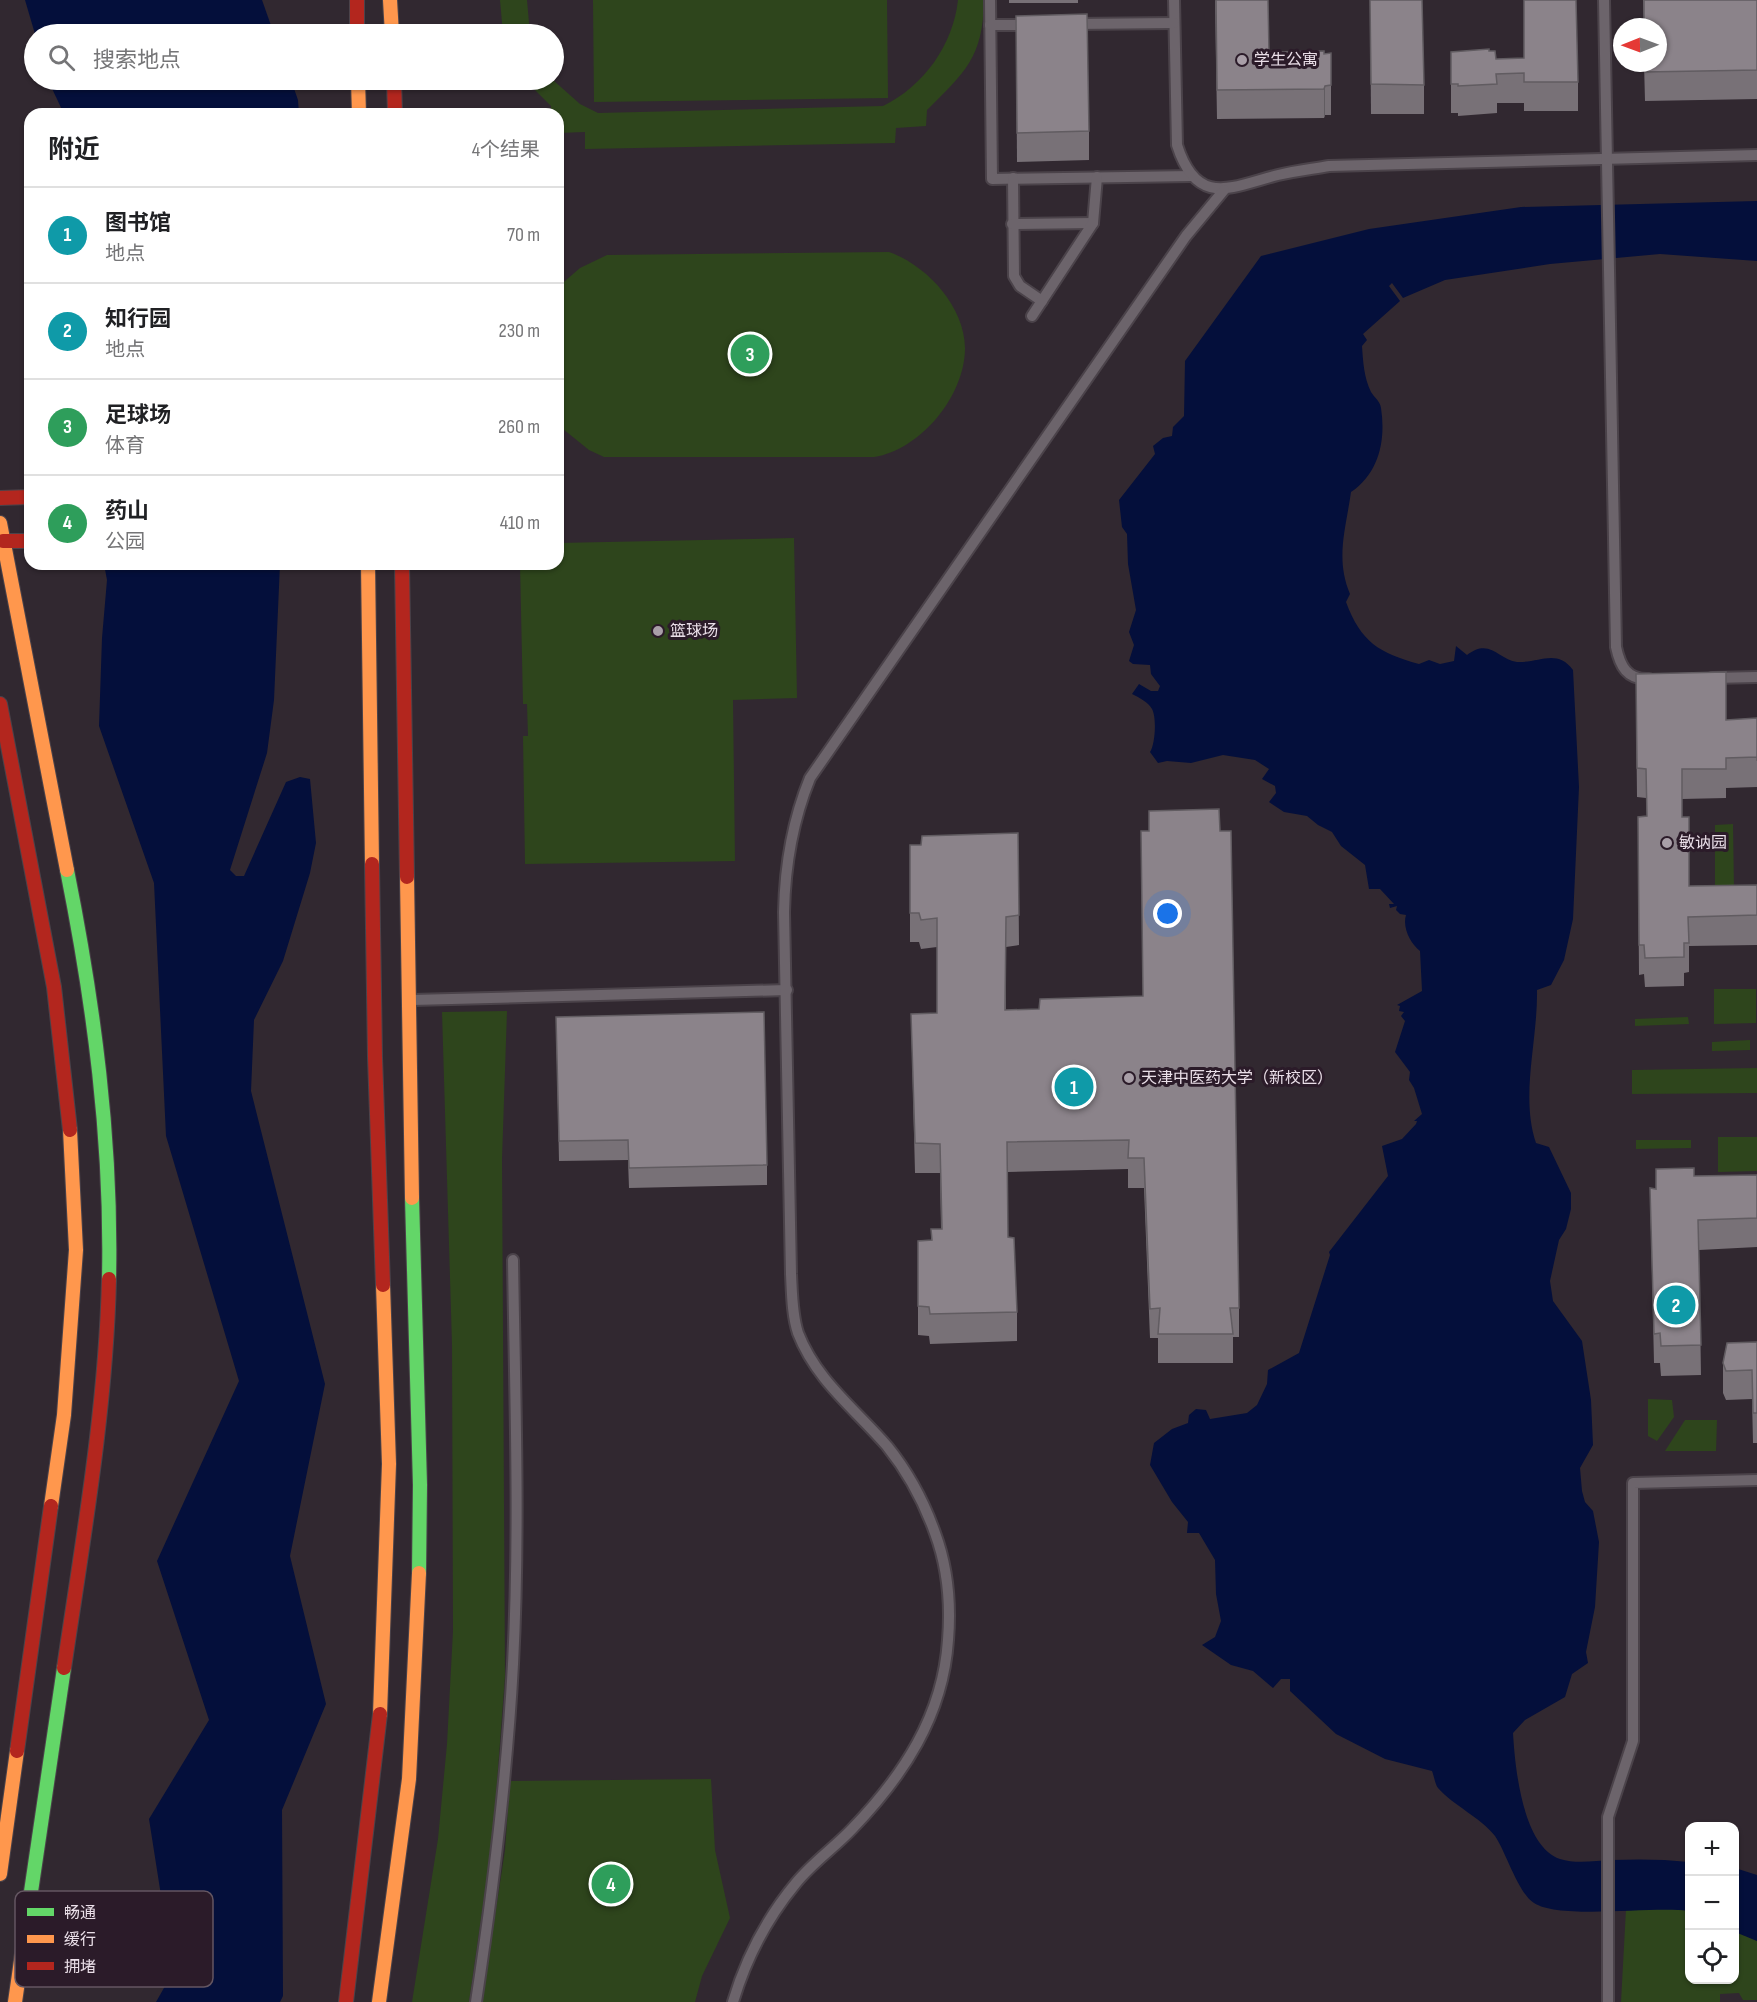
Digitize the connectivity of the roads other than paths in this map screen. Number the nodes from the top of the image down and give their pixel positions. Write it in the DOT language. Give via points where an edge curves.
graph roads {
  1 [pos="357,0"];
  2 [pos="390,0"];
  3 [pos="990,0"];
  4 [pos="1174,0"];
  5 [pos="1604,0"];
  6 [pos="1174,22"];
  7 [pos="357,24"];
  8 [pos="391,24"];
  9 [pos="1036,24"];
  10 [pos="1059,24"];
  11 [pos="990,25"];
  12 [pos="358,90"];
  13 [pos="394,90"];
  14 [pos="359,108"];
  15 [pos="395,108"];
  16 [pos="1757,155"];
  17 [pos="1606,158"];
  18 [pos="1192,176"];
  19 [pos="1097,177"];
  20 [pos="1012,178"];
  21 [pos="1224,190"];
  22 [pos="1093,223"];
  23 [pos="1012,224"];
  24 [pos="1042,301"];
  25 [pos="1032,316"];
  26 [pos="24,497"];
  27 [pos="0,498"];
  28 [pos="0,522"];
  29 [pos="3,541"];
  30 [pos="24,541"];
  31 [pos="369,570"];
  32 [pos="402,570"];
  33 [pos="1757,677"];
  34 [pos="1702,678"];
  35 [pos="1659,679"];
  36 [pos="0,704"];
  37 [pos="787,990"];
  38 [pos="409,1000"];
  39 [pos="412,1184"];
  40 [pos="513,1260"];
  41 [pos="401,1312"];
  42 [pos="70,1331"];
  43 [pos="399,1335"];
  44 [pos="81,1389"];
  45 [pos="85,1412"];
  46 [pos="94,1459"];
  47 [pos="389,1464"];
  48 [pos="1757,1480"];
  49 [pos="0,1874"];
  50 [pos="32,1891"];
  51 [pos="17,1987"];
  52 [pos="15,2002"];
  53 [pos="347,2002"];
  54 [pos="379,2002"];
  55 [pos="476,2002"];
  56 [pos="733,2002"];
  57 [pos="1608,2002"];
  1 -- 7 [label="main road"];
  2 -- 8 [label="main road"];
  3 -- 11 [label="lane"];
  4 -- 6 [label="lane"];
  5 -- 17 [label="lane"];
  6 -- 10 [label="lane"];
  6 -- 18 [label="lane" via="1178,145"];
  9 -- 11 [label="lane"];
  11 -- 20 [label="lane" via="992,179"];
  12 -- 14 [label="main road"];
  13 -- 15 [label="main road"];
  16 -- 17 [label="lane"];
  17 -- 21 [label="lane" via="1329,166"];
  17 -- 35 [label="lane" via="1616,647 1626,672 1637,680"];
  18 -- 19 [label="lane"];
  18 -- 21 [label="lane"];
  19 -- 20 [label="lane"];
  19 -- 22 [label="lane"];
  20 -- 23 [label="lane"];
  21 -- 37 [label="lane" via="1186,236 810,778 797,809 785,878"];
  22 -- 23 [label="lane"];
  22 -- 24 [label="lane"];
  23 -- 24 [label="lane" via="1014,276 1020,286"];
  24 -- 25 [label="lane"];
  26 -- 27 [label="main road"];
  28 -- 29 [label="main road"];
  29 -- 30 [label="main road"];
  29 -- 46 [label="main road" via="89,982 104,1105 110,1223 108,1323"];
  31 -- 47 [label="main road" via="375,1045"];
  32 -- 38 [label="main road"];
  33 -- 34 [label="lane"];
  36 -- 42 [label="main road" via="54,987 70,1132 76,1250"];
  37 -- 38 [label="lane"];
  37 -- 56 [label="lane" via="791,1274 797,1330 808,1356 826,1381 886,1445 916,1490 943,1557 950,1621 941,1686 918,1747 874,1805 820,1857 783,1900 757,1941"];
  38 -- 39 [label="main road"];
  39 -- 41 [label="main road"];
  39 -- 54 [label="main road" via="420,1485 417,1645 409,1779"];
  40 -- 55 [label="lane" via="518,1474 513,1664 500,1832"];
  42 -- 44 [label="main road"];
  42 -- 49 [label="main road" via="64,1415"];
  43 -- 47 [label="main road"];
  45 -- 46 [label="main road"];
  46 -- 50 [label="main road"];
  47 -- 53 [label="main road" via="382,1695"];
  48 -- 57 [label="lane" via="1633,1483 1633,1741 1608,1817"];
  51 -- 52 [label="main road"];
}
